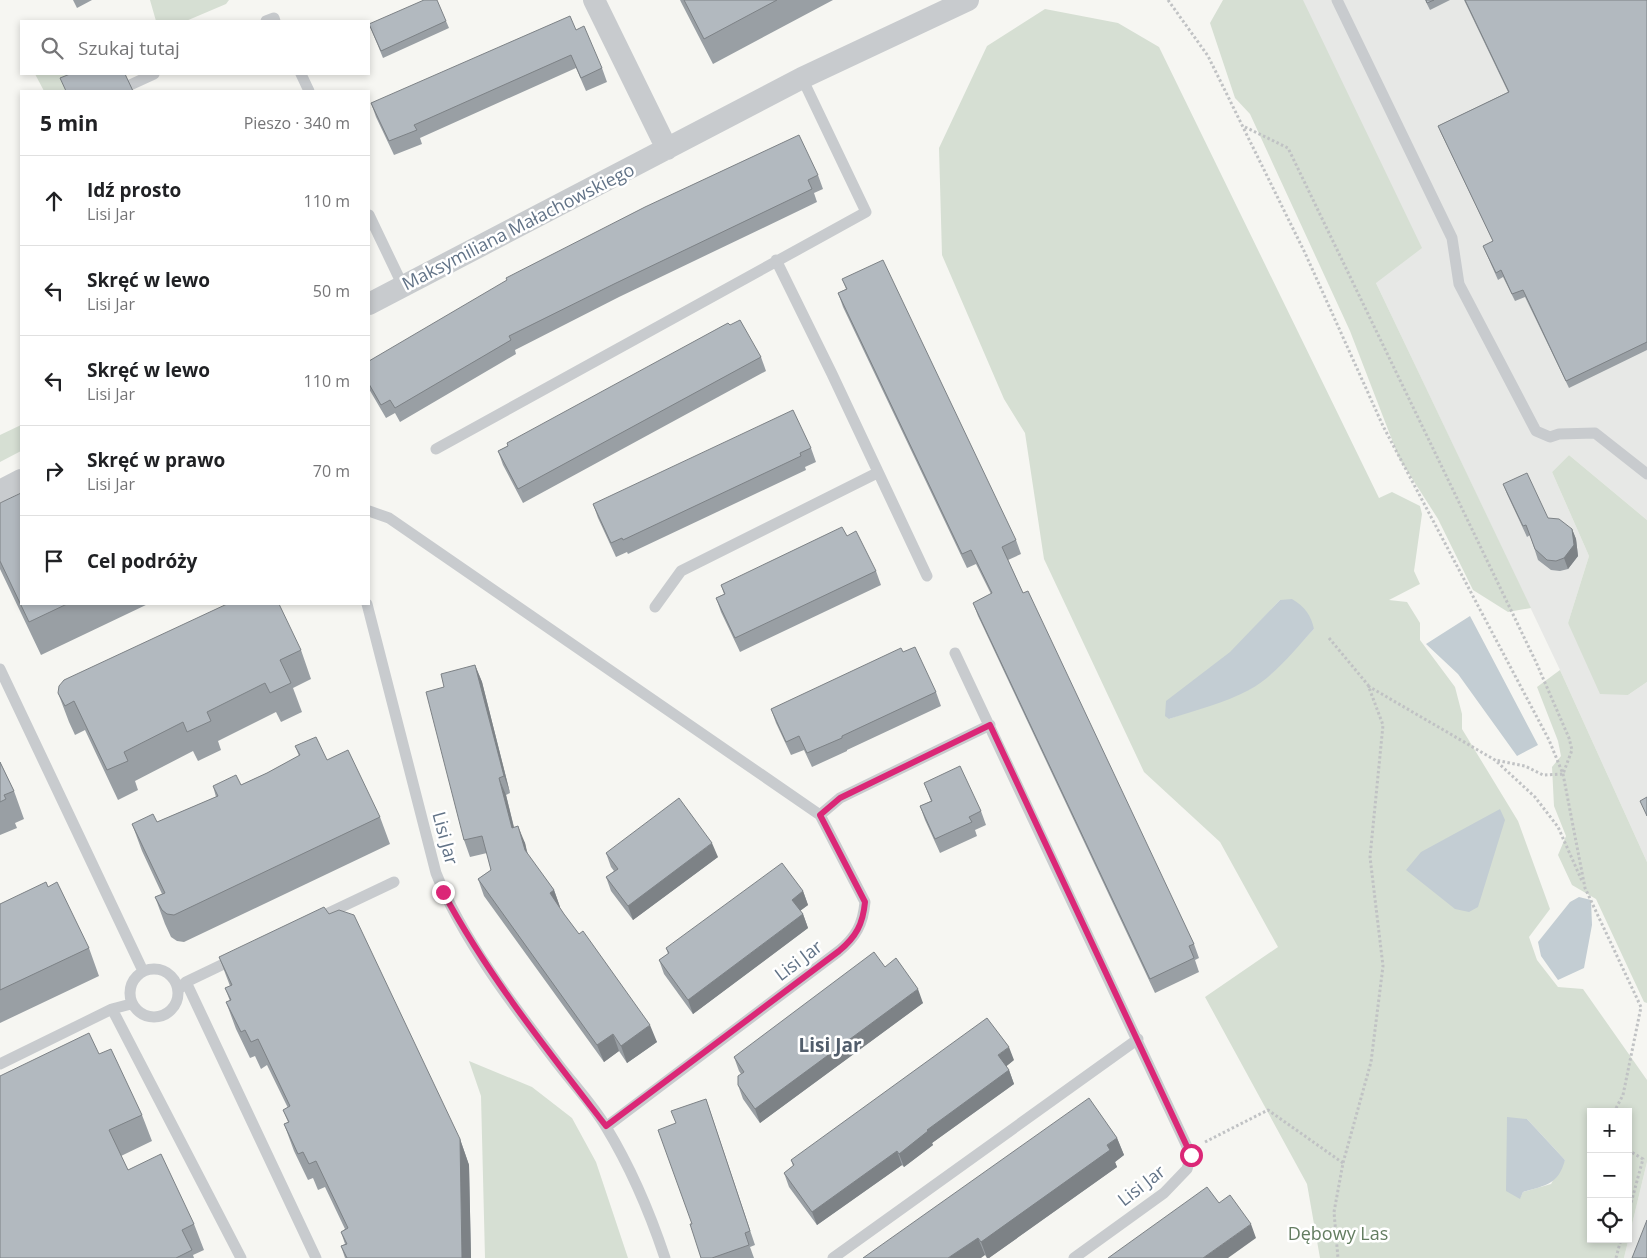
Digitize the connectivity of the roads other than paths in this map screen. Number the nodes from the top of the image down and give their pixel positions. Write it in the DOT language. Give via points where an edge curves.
graph roads {
  1 [pos="594,0"];
  2 [pos="968,0"];
  3 [pos="1337,0"];
  4 [pos="152,75"];
  5 [pos="301,75"];
  6 [pos="802,78"];
  7 [pos="119,90"];
  8 [pos="309,90"];
  9 [pos="667,149"];
  10 [pos="370,217"];
  11 [pos="776,260"];
  12 [pos="403,286"];
  13 [pos="370,303"];
  14 [pos="436,449"];
  15 [pos="878,473"];
  16 [pos="1647,474"];
  17 [pos="20,481"];
  18 [pos="0,491"];
  19 [pos="370,511"];
  20 [pos="927,576"];
  21 [pos="367,605"];
  22 [pos="655,607"];
  23 [pos="955,653"];
  24 [pos="0,669"];
  25 [pos="990,725"];
  26 [pos="820,815"];
  27 [pos="394,882"];
  28 [pos="306,924"];
  29 [pos="246,953"];
  30 [pos="143,971"];
  31 [pos="182,986"];
  32 [pos="131,1004"];
  33 [pos="112,1009"];
  34 [pos="1138,1039"];
  35 [pos="0,1064"];
  36 [pos="606,1126"];
  37 [pos="241,1258"];
  38 [pos="316,1258"];
  39 [pos="665,1258"];
  40 [pos="833,1258"];
  41 [pos="1074,1258"];
  1 -- 9 [label="street"];
  2 -- 6 [label="street, Maksymiliana Małachowskiego"];
  3 -- 16 [label="lane" via="1452,238 1459,284 1536,431 1550,437 1595,433"];
  4 -- 7 [label="lane"];
  5 -- 8 [label="lane"];
  6 -- 9 [label="street, Maksymiliana Małachowskiego"];
  6 -- 11 [label="lane" via="866,212"];
  9 -- 12 [label="street, Maksymiliana Małachowskiego"];
  10 -- 12 [label="lane"];
  11 -- 14 [label="lane"];
  11 -- 15 [label="lane"];
  12 -- 13 [label="street, Maksymiliana Małachowskiego"];
  15 -- 20 [label="lane"];
  15 -- 22 [label="lane" via="681,571"];
  17 -- 18 [label="street"];
  19 -- 26 [label="lane, Lisi Jar" via="389,518"];
  21 -- 36 [label="lane, Lisi Jar" via="443,892 476,948 544,1046"];
  23 -- 25 [label="lane"];
  24 -- 30 [label="lane"];
  25 -- 26 [label="lane" via="840,798"];
  25 -- 34 [label="lane"];
  26 -- 36 [label="lane, Lisi Jar" via="865,902 859,930 839,951"];
  27 -- 28 [label="lane"];
  29 -- 31 [label="lane"];
  30 -- 31 [label="lane" via="165,971"];
  30 -- 32 [label="lane" via="129,988"];
  31 -- 32 [label="lane" via="175,1005 164,1015 149,1017"];
  31 -- 38 [label="lane"];
  32 -- 33 [label="lane"];
  33 -- 35 [label="lane"];
  33 -- 37 [label="lane"];
  34 -- 40 [label="lane"];
  34 -- 41 [label="lane, Lisi Jar" via="1191,1155 1187,1169 1164,1193"];
  36 -- 39 [label="lane, Lisi Jar" via="648,1206"];
}
